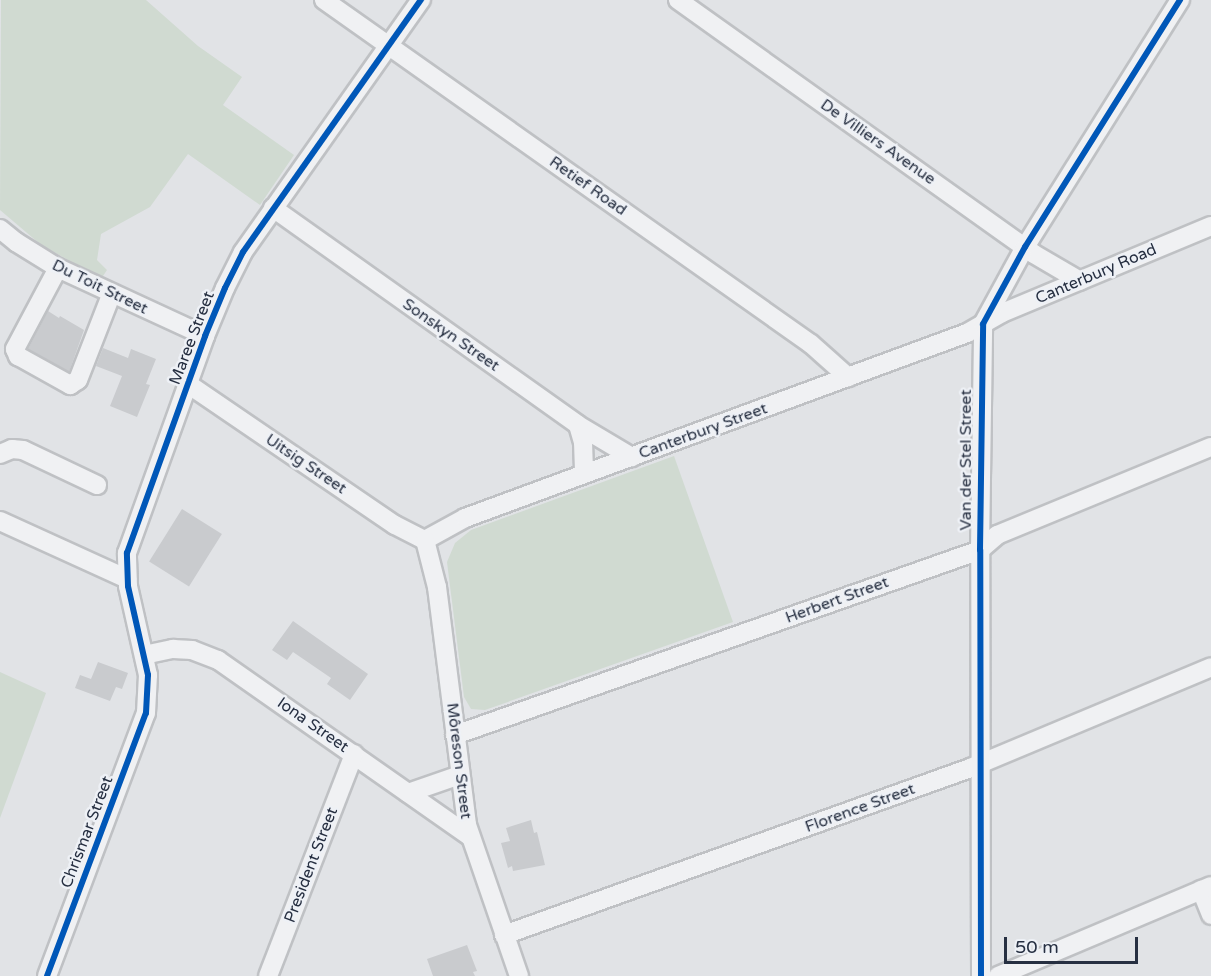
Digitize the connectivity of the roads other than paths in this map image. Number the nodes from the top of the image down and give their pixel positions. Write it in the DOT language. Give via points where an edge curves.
graph roads {
  1 [pos="324,0"];
  2 [pos="422,0"];
  3 [pos="678,0"];
  4 [pos="1180,0"];
  5 [pos="390,46"];
  6 [pos="273,208"];
  7 [pos="1211,226"];
  8 [pos="0,229"];
  9 [pos="1025,247"];
  10 [pos="58,268"];
  11 [pos="1080,281"];
  12 [pos="112,293"];
  13 [pos="983,324"];
  14 [pos="206,336"];
  15 [pos="848,377"];
  16 [pos="188,384"];
  17 [pos="578,425"];
  18 [pos="1211,447"];
  19 [pos="0,454"];
  20 [pos="632,457"];
  21 [pos="603,467"];
  22 [pos="584,474"];
  23 [pos="97,485"];
  24 [pos="0,521"];
  25 [pos="425,540"];
  26 [pos="980,550"];
  27 [pos="127,579"];
  28 [pos="144,655"];
  29 [pos="1211,667"];
  30 [pos="148,697"];
  31 [pos="455,735"];
  32 [pos="354,754"];
  33 [pos="982,762"];
  34 [pos="460,775"];
  35 [pos="408,793"];
  36 [pos="469,836"];
  37 [pos="1206,888"];
  38 [pos="1211,915"];
  39 [pos="504,935"];
  40 [pos="47,976"];
  41 [pos="268,976"];
  42 [pos="519,976"];
  43 [pos="981,976"];
  44 [pos="998,976"];
  1 -- 5 [label="street, Retief Road"];
  2 -- 5 [label="street, Maree Street"];
  3 -- 9 [label="street, De Villiers Avenue"];
  4 -- 9 [label="street, Van der Stel Street"];
  5 -- 6 [label="street, Maree Street"];
  5 -- 15 [label="street, Retief Road" via="811,344"];
  6 -- 14 [label="street, Maree Street" via="243,252"];
  6 -- 17 [label="street, Sonskyn Street"];
  7 -- 11 [label="street, Canterbury Road"];
  8 -- 10 [label="street, Du Toit Street"];
  9 -- 11 [label="street, De Villiers Avenue"];
  9 -- 13 [label="street, Van der Stel Street"];
  10 -- 12 [label="street, Du Toit Street"];
  10 -- 12 [label="street" via="15,349 18,356 70,385 78,380"];
  11 -- 13 [label="street, Canterbury Road"];
  12 -- 14 [label="street, Du Toit Street"];
  13 -- 15 [label="street, Canterbury Street"];
  13 -- 26 [label="street, Van der Stel Street"];
  14 -- 16 [label="street, Maree Street"];
  15 -- 20 [label="street, Canterbury Street"];
  16 -- 25 [label="street, Uitsig Street" via="395,525"];
  16 -- 27 [label="street, Maree Street" via="129,543"];
  17 -- 20 [label="street, Sonskyn Street"];
  17 -- 21 [label="street" via="595,447"];
  17 -- 22 [label="street"];
  18 -- 26 [label="street, Herbert Street" via="997,535"];
  19 -- 23 [label="street" via="23,450"];
  20 -- 21 [label="street, Canterbury Street"];
  21 -- 22 [label="street, Canterbury Street"];
  22 -- 25 [label="street, Canterbury Street" via="465,518"];
  24 -- 27 [label="street"];
  25 -- 31 [label="street, Môreson Street" via="437,587"];
  26 -- 31 [label="street, Herbert Street"];
  26 -- 33 [label="street, Van der Stel Street"];
  27 -- 28 [label="street, Maree Street"];
  28 -- 30 [label="street, Maree Street"];
  28 -- 32 [label="street, Iona Street" via="179,649 211,656"];
  29 -- 33 [label="street, Florence Street"];
  30 -- 40 [label="street, Chrismar Street" via="143,723"];
  31 -- 34 [label="street, Môreson Street"];
  32 -- 35 [label="street, Iona Street"];
  32 -- 41 [label="street, President Street"];
  33 -- 39 [label="street, Florence Street"];
  33 -- 43 [label="street, Van der Stel Street"];
  34 -- 35 [label="street"];
  34 -- 36 [label="street, Môreson Street"];
  35 -- 36 [label="street, Iona Street"];
  36 -- 39 [label="street, Môreson Street"];
  37 -- 38 [label="street"];
  37 -- 44 [label="street"];
  39 -- 42 [label="street, Môreson Street"];
}
